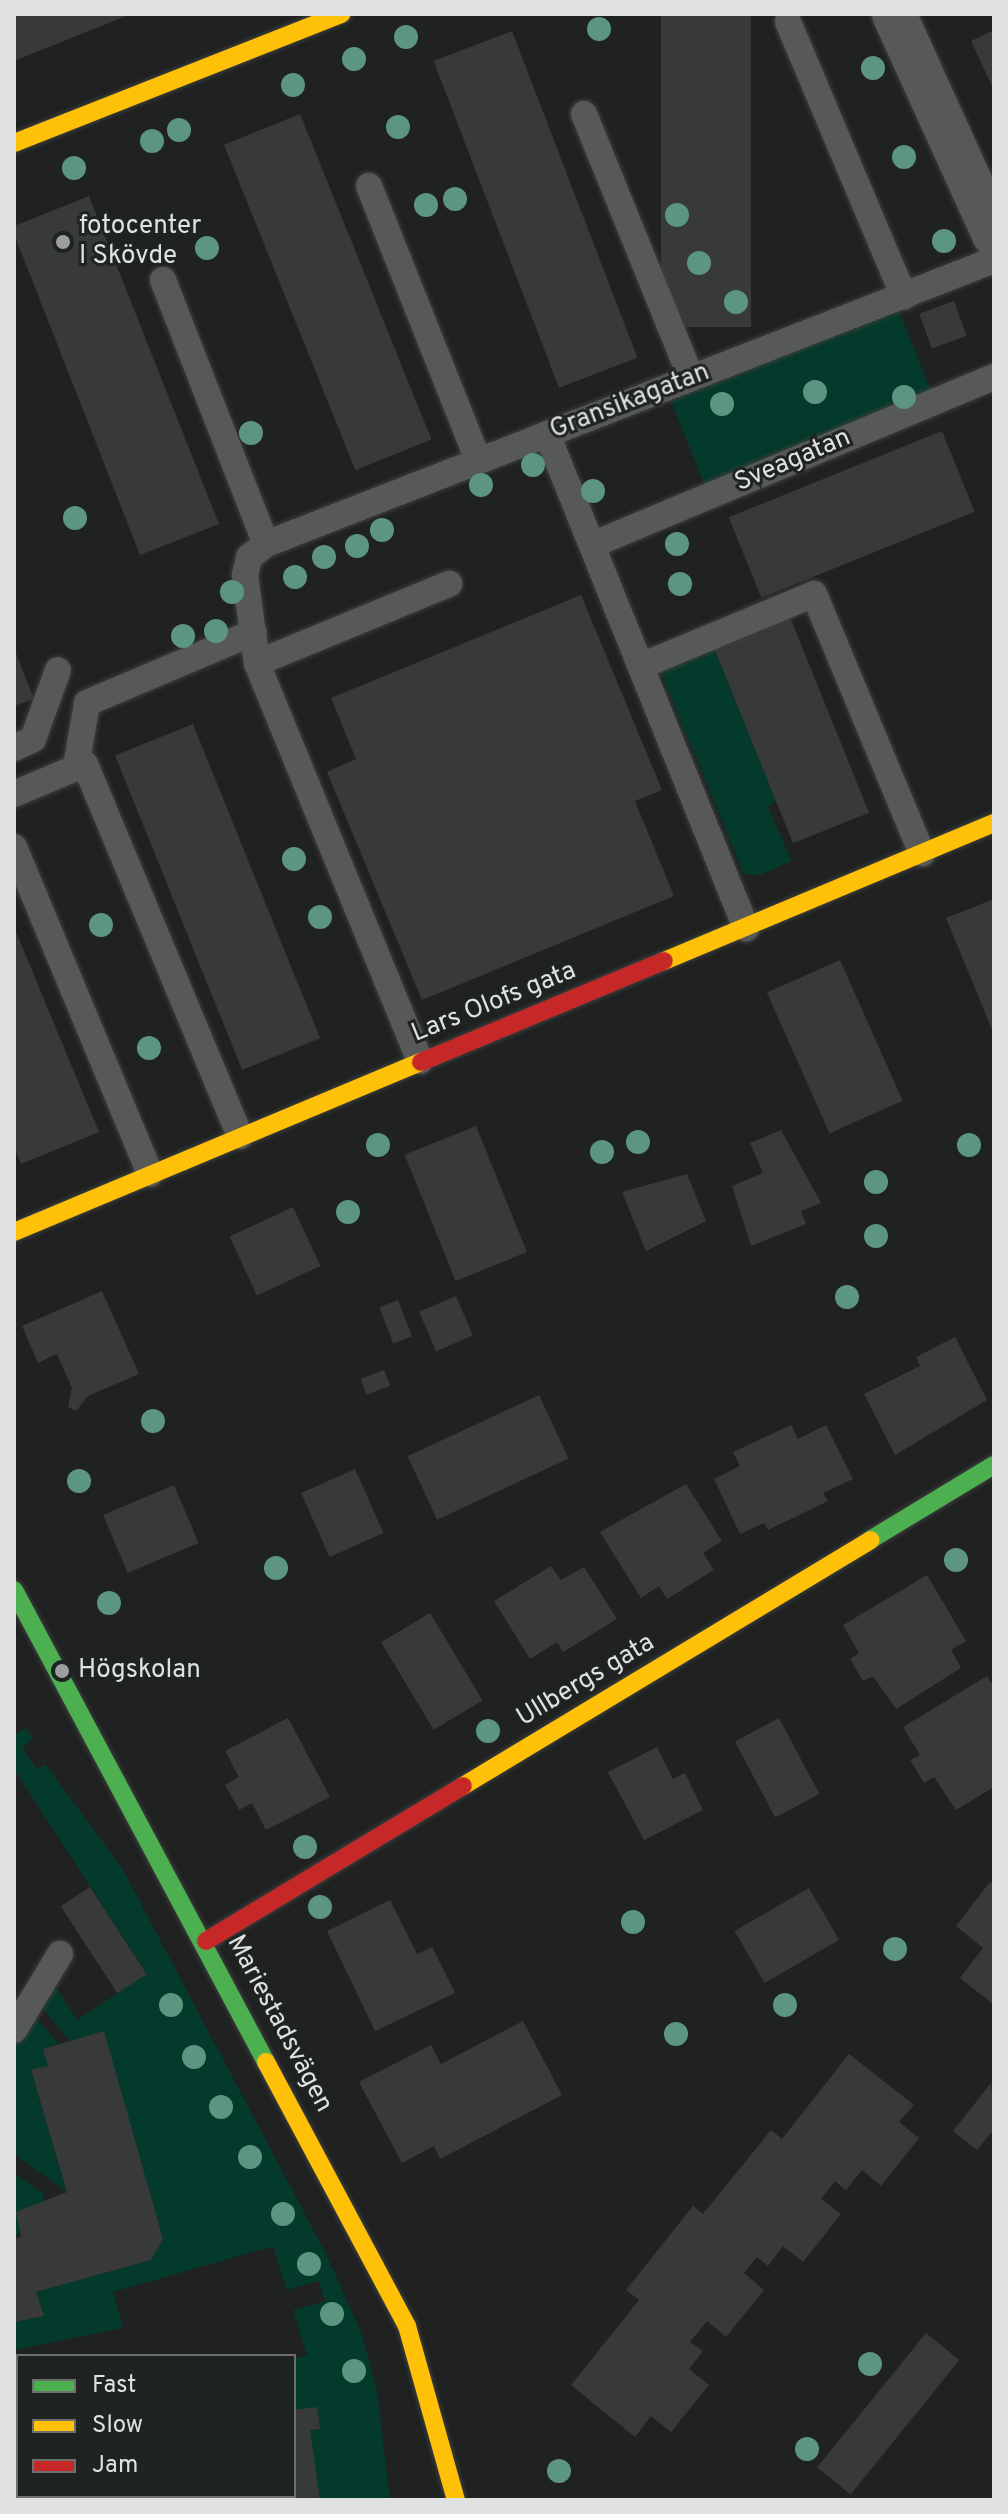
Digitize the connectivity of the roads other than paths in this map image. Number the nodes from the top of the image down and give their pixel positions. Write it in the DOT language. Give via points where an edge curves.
graph roads {
  1 [pos="342,14"];
  2 [pos="894,14"];
  3 [pos="788,22"];
  4 [pos="584,114"];
  5 [pos="14,143"];
  6 [pos="369,186"];
  7 [pos="994,234"];
  8 [pos="994,260"];
  9 [pos="163,280"];
  10 [pos="904,296"];
  11 [pos="994,377"];
  12 [pos="691,378"];
  13 [pos="547,434"];
  14 [pos="478,460"];
  15 [pos="266,544"];
  16 [pos="592,545"];
  17 [pos="449,584"];
  18 [pos="254,632"];
  19 [pos="257,663"];
  20 [pos="641,666"];
  21 [pos="58,670"];
  22 [pos="14,748"];
  23 [pos="76,767"];
  24 [pos="14,794"];
  25 [pos="994,823"];
  26 [pos="14,847"];
  27 [pos="922,853"];
  28 [pos="746,928"];
  29 [pos="420,1061"];
  30 [pos="240,1136"];
  31 [pos="150,1174"];
  32 [pos="14,1232"];
  33 [pos="994,1465"];
  34 [pos="14,1590"];
  35 [pos="206,1941"];
  36 [pos="60,1954"];
  37 [pos="14,2030"];
  38 [pos="456,2500"];
  1 -- 5 [label="street"];
  2 -- 7 [label="street"];
  3 -- 10 [label="lane"];
  4 -- 12 [label="lane"];
  6 -- 14 [label="lane"];
  8 -- 10 [label="lane, Gransikagatan"];
  9 -- 15 [label="lane"];
  10 -- 12 [label="lane, Gransikagatan"];
  11 -- 16 [label="lane, Sveagatan"];
  12 -- 13 [label="lane, Gransikagatan"];
  13 -- 14 [label="lane, Gransikagatan"];
  13 -- 16 [label="lane"];
  14 -- 15 [label="lane, Gransikagatan"];
  15 -- 18 [label="lane" via="249,557 245,575"];
  16 -- 20 [label="lane"];
  17 -- 19 [label="lane"];
  18 -- 19 [label="lane"];
  18 -- 23 [label="lane" via="87,703"];
  19 -- 29 [label="lane"];
  20 -- 27 [label="lane" via="814,594"];
  20 -- 28 [label="lane"];
  21 -- 22 [label="lane" via="33,739"];
  23 -- 24 [label="lane"];
  23 -- 30 [label="lane" via="85,764"];
  25 -- 27 [label="street, Lars Olofs gata"];
  26 -- 31 [label="lane"];
  27 -- 28 [label="street, Lars Olofs gata"];
  28 -- 29 [label="street, Lars Olofs gata"];
  29 -- 30 [label="street, Lars Olofs gata"];
  30 -- 31 [label="street, Lars Olofs gata"];
  31 -- 32 [label="street, Lars Olofs gata"];
  33 -- 35 [label="street, Ullbergs gata"];
  34 -- 35 [label="street, Mariestadsvägen"];
  35 -- 38 [label="street, Mariestadsvägen" via="407,2326"];
  36 -- 37 [label="lane"];
}
